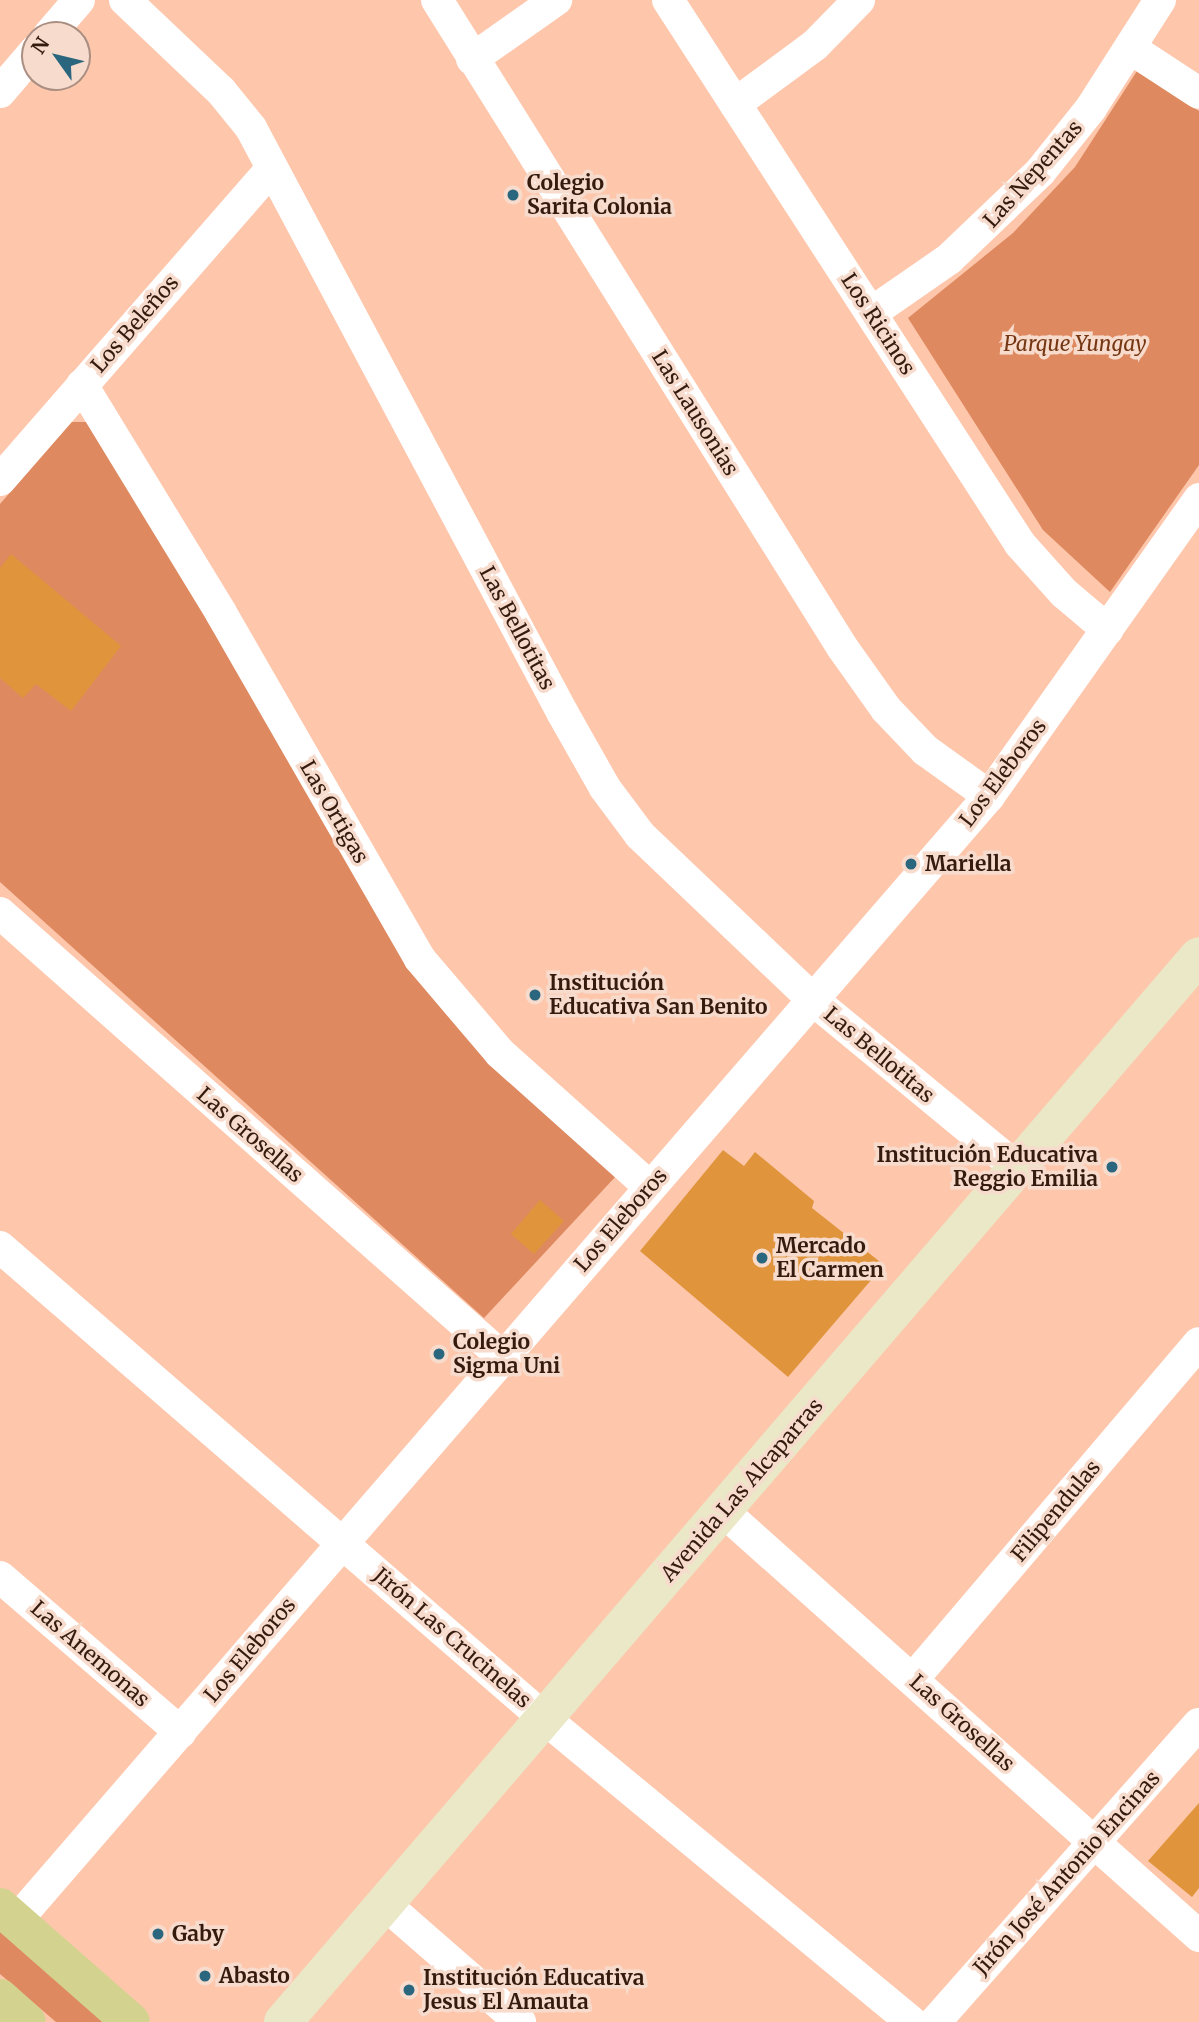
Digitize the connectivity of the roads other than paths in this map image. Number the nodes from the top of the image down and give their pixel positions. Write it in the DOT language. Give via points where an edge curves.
graph roads {
  1 [pos="79,0"];
  2 [pos="125,0"];
  3 [pos="437,0"];
  4 [pos="556,0"];
  5 [pos="668,0"];
  6 [pos="859,0"];
  7 [pos="1160,0"];
  8 [pos="61,21"];
  9 [pos="1130,48"];
  10 [pos="472,59"];
  11 [pos="21,67"];
  12 [pos="0,92"];
  13 [pos="1199,93"];
  14 [pos="735,104"];
  15 [pos="271,169"];
  16 [pos="871,313"];
  17 [pos="82,385"];
  18 [pos="0,480"];
  19 [pos="1199,499"];
  20 [pos="1108,630"];
  21 [pos="989,796"];
  22 [pos="0,913"];
  23 [pos="1199,956"];
  24 [pos="812,999"];
  25 [pos="1017,1168"];
  26 [pos="650,1187"];
  27 [pos="0,1247"];
  28 [pos="1199,1343"];
  29 [pos="501,1356"];
  30 [pos="724,1512"];
  31 [pos="341,1542"];
  32 [pos="0,1577"];
  33 [pos="913,1679"];
  34 [pos="544,1718"];
  35 [pos="1199,1724"];
  36 [pos="180,1732"];
  37 [pos="1095,1842"];
  38 [pos="386,1905"];
  39 [pos="8,1914"];
  40 [pos="1199,1936"];
  41 [pos="0,1998"];
  42 [pos="27,2022"];
  43 [pos="131,2022"];
  44 [pos="283,2022"];
  45 [pos="520,2022"];
  46 [pos="911,2022"];
  47 [pos="935,2022"];
  1 -- 8 [label="street"];
  2 -- 15 [label="street, Las Bellotitas" via="221,91 251,128"];
  3 -- 10 [label="street, Las Lausonias"];
  4 -- 10 [label="street"];
  5 -- 14 [label="street, Los Ricinos"];
  6 -- 14 [label="street" via="815,45"];
  7 -- 9 [label="street, Las Nepentas"];
  9 -- 13 [label="street"];
  9 -- 16 [label="street, Las Nepentas" via="1091,108 994,221"];
  10 -- 21 [label="street, Las Lausonias" via="857,668 925,750"];
  11 -- 12 [label="street"];
  14 -- 16 [label="street, Los Ricinos"];
  15 -- 17 [label="street, Los Beleños"];
  15 -- 24 [label="street, Las Bellotitas" via="605,788 686,885"];
  16 -- 20 [label="street, Los Ricinos" via="1020,544 1064,593"];
  17 -- 18 [label="street, Los Beleños"];
  17 -- 26 [label="street, Las Ortigas" via="221,613 420,959 500,1054"];
  19 -- 20 [label="street, Los Eleboros"];
  20 -- 21 [label="street, Los Eleboros"];
  21 -- 24 [label="street, Los Eleboros"];
  22 -- 29 [label="street, Las Grosellas"];
  23 -- 25 [label="street, Avenida Las Alcaparras"];
  24 -- 25 [label="street, Las Bellotitas"];
  24 -- 26 [label="street, Los Eleboros"];
  25 -- 30 [label="street, Avenida Las Alcaparras"];
  26 -- 29 [label="street, Los Eleboros"];
  27 -- 31 [label="street, Jirón Las Crucinelas"];
  28 -- 33 [label="street, Filipendulas"];
  29 -- 31 [label="street, Los Eleboros"];
  30 -- 33 [label="street, Las Grosellas"];
  30 -- 34 [label="street, Avenida Las Alcaparras"];
  31 -- 34 [label="street, Jirón Las Crucinelas"];
  31 -- 36 [label="street, Los Eleboros"];
  32 -- 36 [label="street, Las Anemonas"];
  33 -- 37 [label="street, Las Grosellas"];
  34 -- 38 [label="street, Avenida Las Alcaparras"];
  34 -- 46 [label="street, Jirón Las Crucinelas"];
  35 -- 37 [label="street, Jirón José Antonio Encinas"];
  36 -- 39 [label="street, Los Eleboros"];
  37 -- 40 [label="street, Las Grosellas"];
  37 -- 47 [label="street, Jirón José Antonio Encinas"];
  38 -- 44 [label="street, Avenida Las Alcaparras"];
  38 -- 45 [label="street"];
  39 -- 43 [label="main road"];
  41 -- 42 [label="main road"];
}
